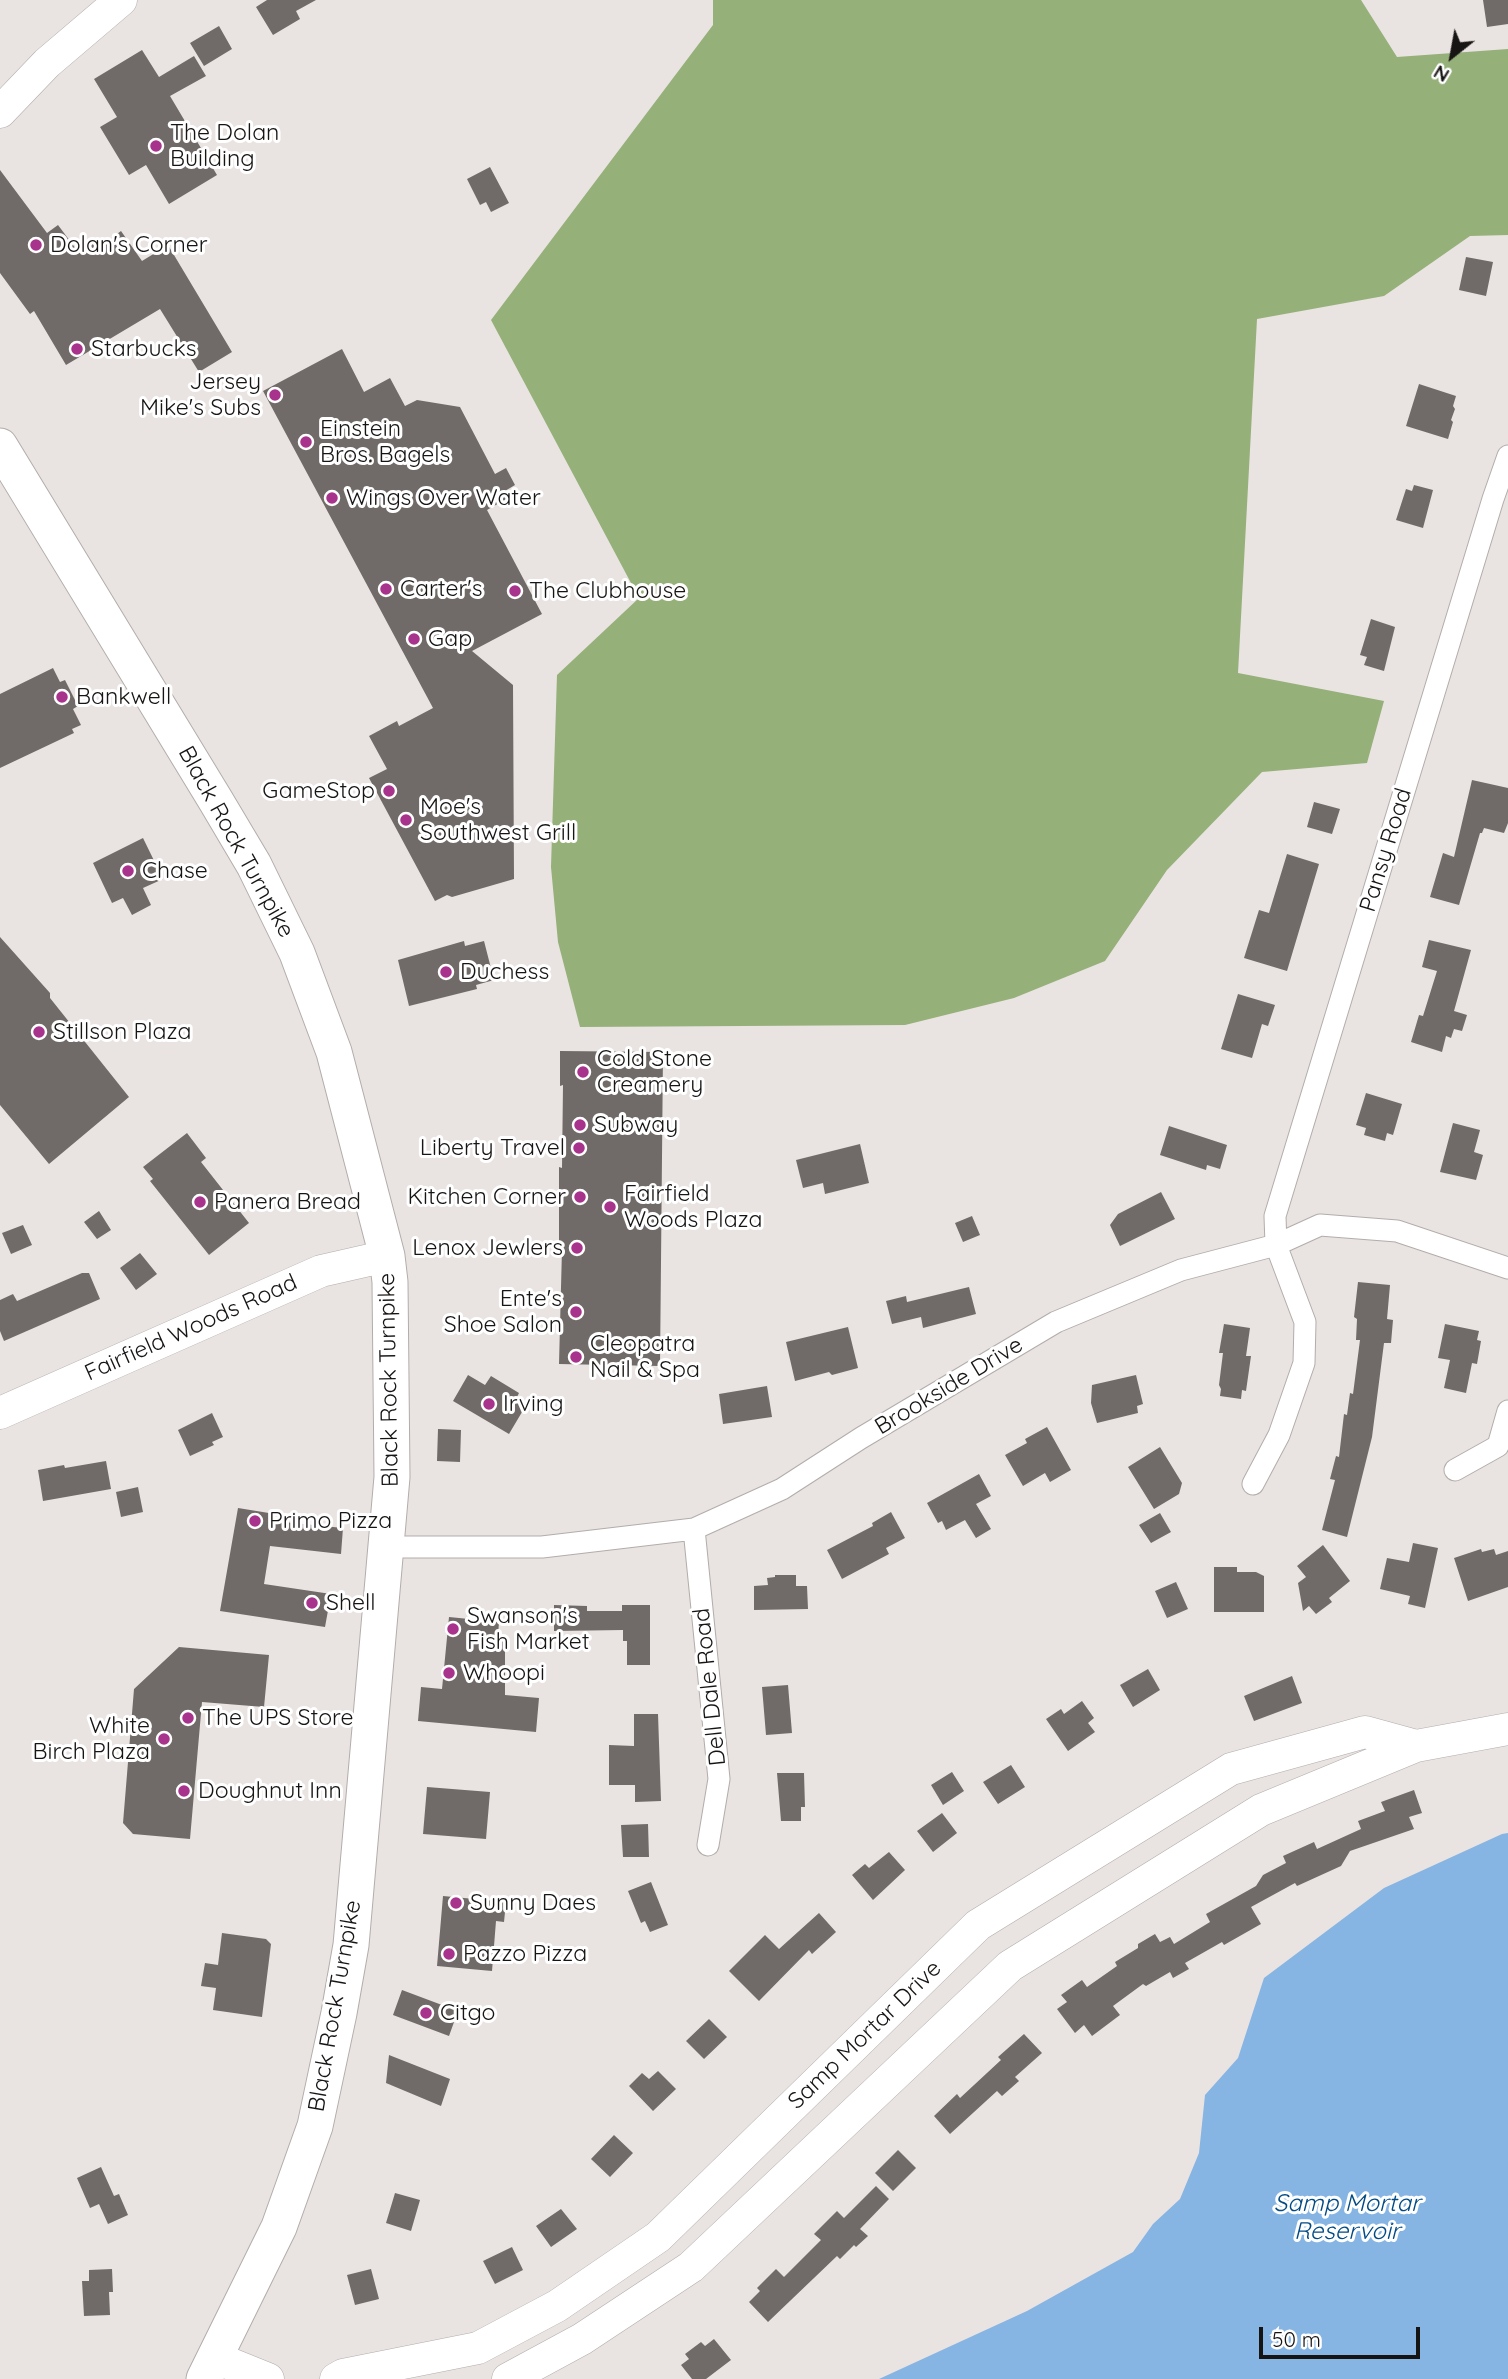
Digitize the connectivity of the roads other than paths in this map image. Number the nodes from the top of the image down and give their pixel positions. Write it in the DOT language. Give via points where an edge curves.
graph roads {
  1 [pos="121,0"];
  2 [pos="0,112"];
  3 [pos="0,446"];
  4 [pos="1508,456"];
  5 [pos="1276,1245"];
  6 [pos="387,1256"];
  7 [pos="1508,1268"];
  8 [pos="1508,1411"];
  9 [pos="0,1413"];
  10 [pos="1455,1471"];
  11 [pos="1253,1484"];
  12 [pos="694,1529"];
  13 [pos="387,1547"];
  14 [pos="1508,1729"];
  15 [pos="1416,1746"];
  16 [pos="708,1845"];
  17 [pos="210,2368"];
  18 [pos="268,2379"];
  19 [pos="336,2379"];
  20 [pos="508,2379"];
  1 -- 2 [label="main road" via="47,63"];
  3 -- 6 [label="main road, Black Rock Turnpike" via="223,812 297,953 334,1052"];
  4 -- 5 [label="street, Pansy Road" via="1275,1216"];
  5 -- 7 [label="street, Brookside Drive" via="1320,1225 1397,1231"];
  5 -- 11 [label="street" via="1305,1322 1304,1363 1279,1435"];
  5 -- 12 [label="street, Brookside Drive" via="1181,1270 1056,1322 782,1489"];
  6 -- 9 [label="main road, Fairfield Woods Road" via="321,1271"];
  6 -- 13 [label="main road, Black Rock Turnpike" via="392,1379"];
  8 -- 10 [label="street" via="1499,1446"];
  12 -- 13 [label="street, Brookside Drive" via="542,1547"];
  12 -- 16 [label="street, Dell Dale Road" via="719,1779"];
  13 -- 17 [label="main road, Black Rock Turnpike" via="351,1945 324,2087 279,2227"];
  14 -- 15 [label="main road, Samp Mortar Drive"];
  15 -- 19 [label="main road, Samp Mortar Drive" via="1365,1732 1231,1769 978,1925 658,2237 557,2306 478,2348"];
  15 -- 20 [label="main road, Samp Mortar Drive" via="1261,1810 1010,1966 691,2267 582,2340"];
  17 -- 18 [label="main road"];
}
